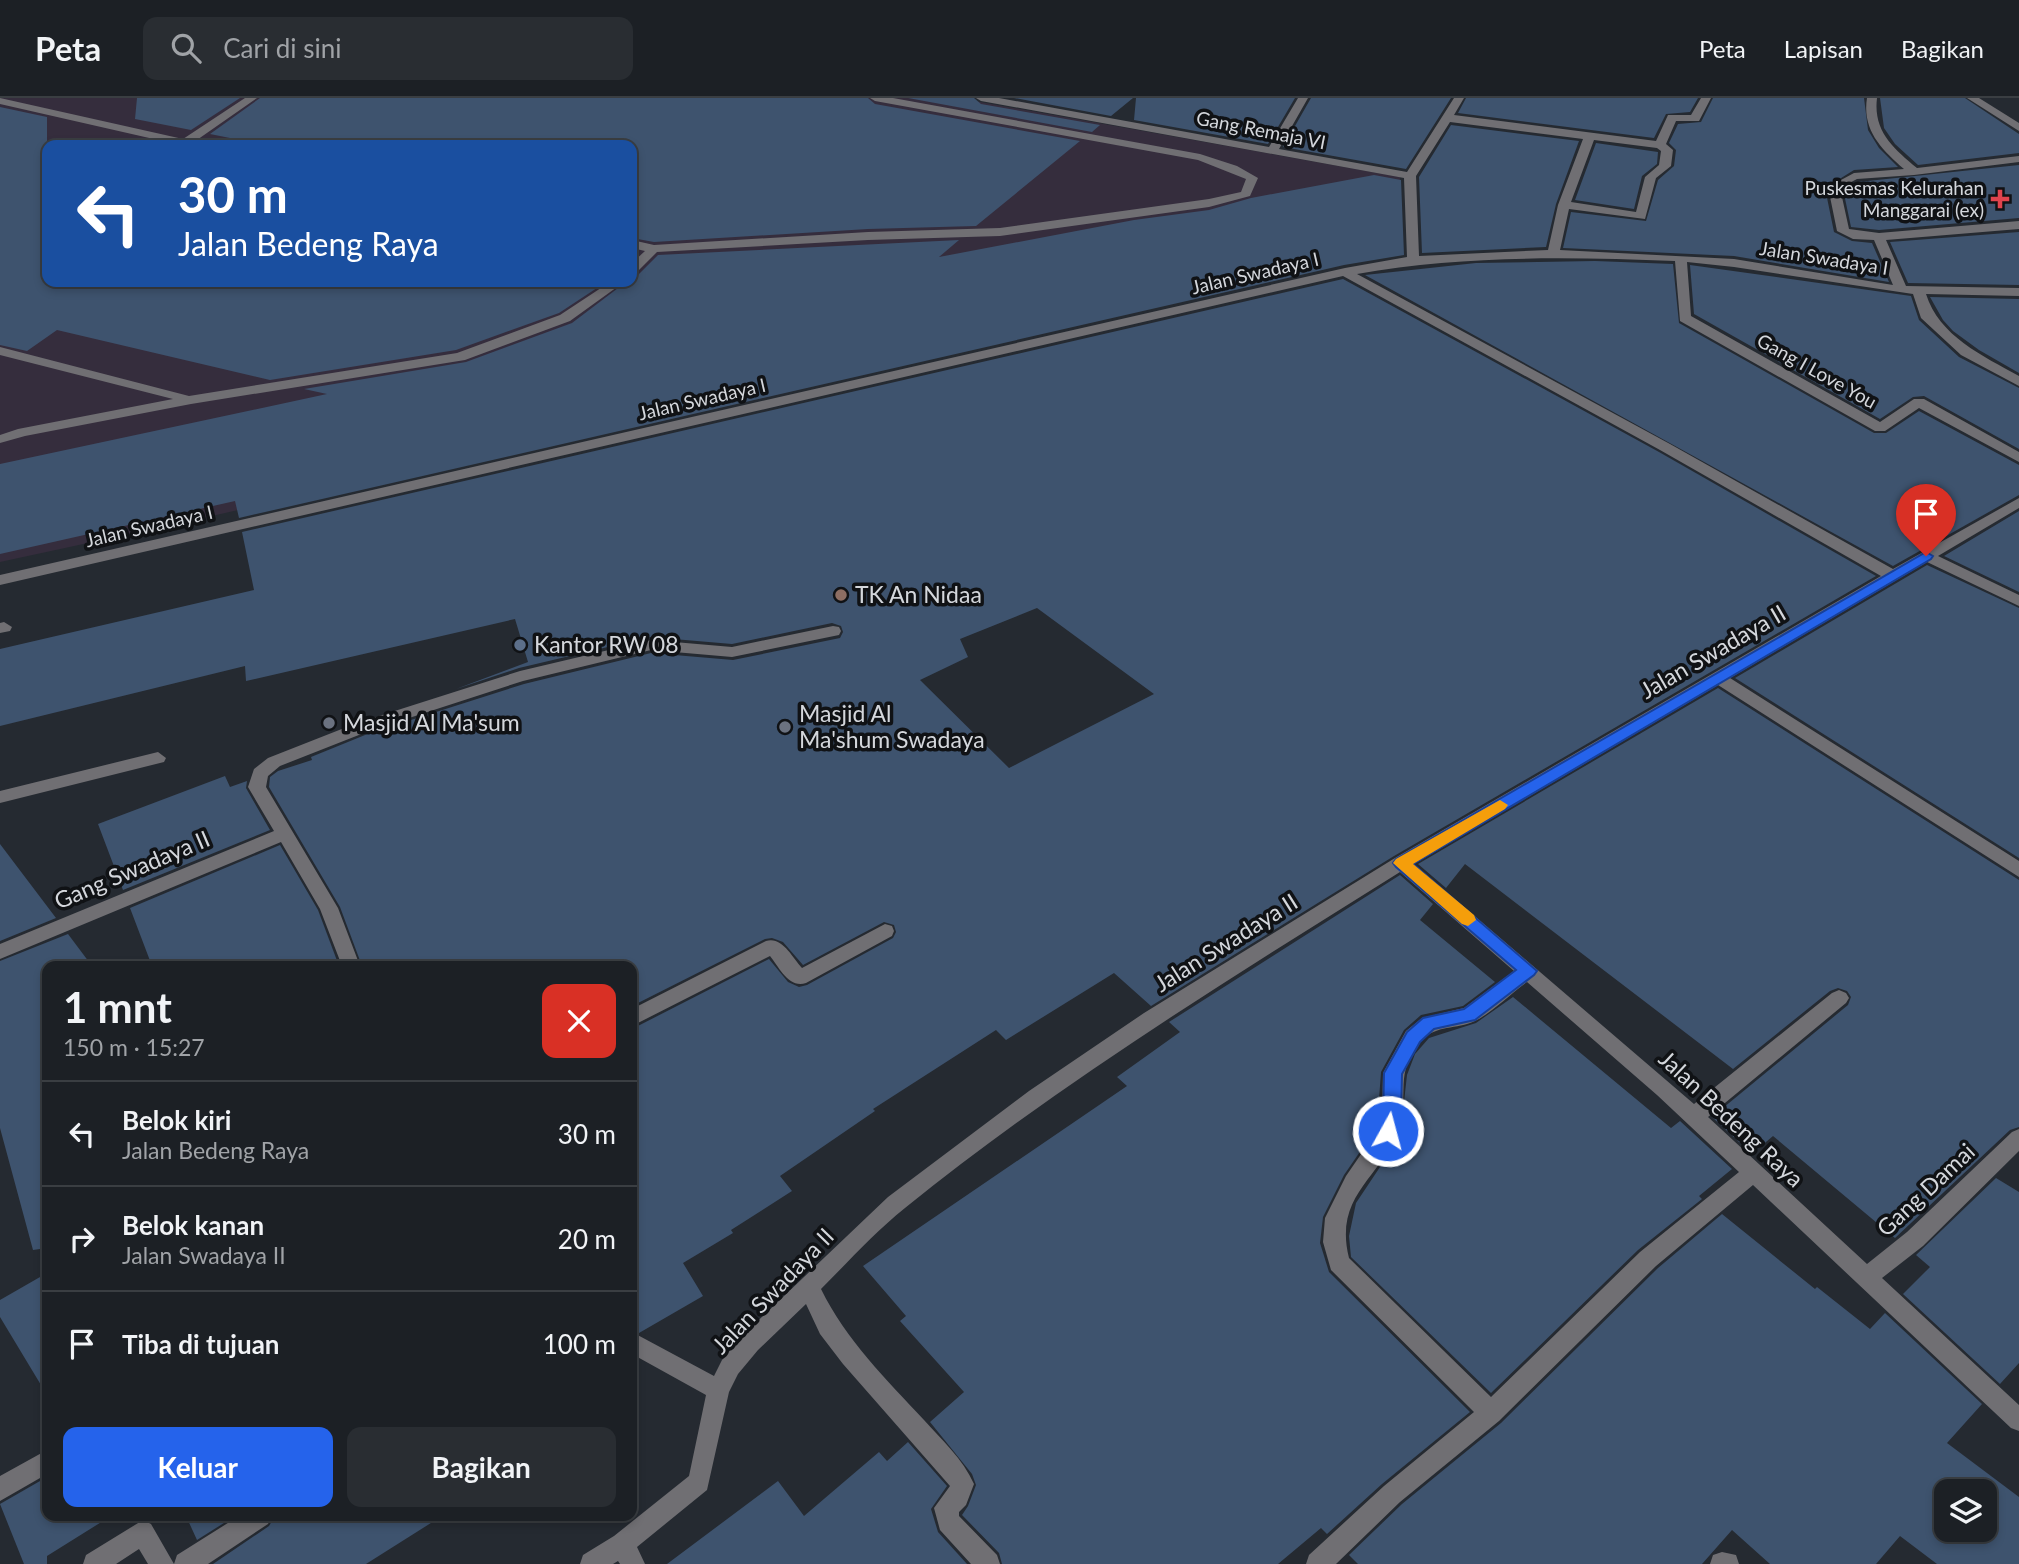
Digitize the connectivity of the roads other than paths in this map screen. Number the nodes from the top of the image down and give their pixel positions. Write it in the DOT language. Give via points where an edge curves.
graph roads {
  1 [pos="252,98"];
  2 [pos="875,98"];
  3 [pos="981,98"];
  4 [pos="1303,98"];
  5 [pos="1459,98"];
  6 [pos="1706,98"];
  7 [pos="1872,98"];
  8 [pos="1972,98"];
  9 [pos="0,101"];
  10 [pos="1032,102"];
  11 [pos="1448,118"];
  12 [pos="2019,128"];
  13 [pos="1590,135"];
  14 [pos="171,140"];
  15 [pos="194,140"];
  16 [pos="1660,145"];
  17 [pos="1273,150"];
  18 [pos="2019,159"];
  19 [pos="1914,172"];
  20 [pos="1410,176"];
  21 [pos="1564,205"];
  22 [pos="2019,225"];
  23 [pos="1879,237"];
  24 [pos="637,245"];
  25 [pos="654,249"];
  26 [pos="1553,253"];
  27 [pos="1681,258"];
  28 [pos="1413,260"];
  29 [pos="637,265"];
  30 [pos="1345,272"];
  31 [pos="611,287"];
  32 [pos="1901,290"];
  33 [pos="1918,290"];
  34 [pos="2019,292"];
  35 [pos="0,351"];
  36 [pos="2019,382"];
  37 [pos="191,400"];
  38 [pos="0,439"];
  39 [pos="2019,458"];
  40 [pos="2019,502"];
  41 [pos="1926,556"];
  42 [pos="1893,576"];
  43 [pos="0,580"];
  44 [pos="2019,601"];
  45 [pos="833,631"];
  46 [pos="1718,678"];
  47 [pos="158,758"];
  48 [pos="0,797"];
  49 [pos="283,834"];
  50 [pos="1401,863"];
  51 [pos="2019,870"];
  52 [pos="885,930"];
  53 [pos="0,953"];
  54 [pos="349,961"];
  55 [pos="1528,971"];
  56 [pos="1839,998"];
  57 [pos="637,1015"];
  58 [pos="1693,1116"];
  59 [pos="2019,1138"];
  60 [pos="1753,1172"];
  61 [pos="1866,1278"];
  62 [pos="808,1287"];
  63 [pos="637,1345"];
  64 [pos="718,1390"];
  65 [pos="1491,1413"];
  66 [pos="2019,1420"];
  67 [pos="42,1464"];
  68 [pos="0,1489"];
  69 [pos="252,1521"];
  70 [pos="627,1554"];
  71 [pos="95,1564"];
  72 [pos="162,1564"];
  73 [pos="186,1564"];
  74 [pos="592,1564"];
  75 [pos="988,1564"];
  76 [pos="1318,1564"];
  1 -- 15 [label="street"];
  2 -- 25 [label="street" via="1200,157 1252,178 1246,194 1209,203 1000,232"];
  3 -- 10 [label="street, Gang Remaja VI"];
  4 -- 17 [label="street"];
  5 -- 11 [label="street"];
  6 -- 16 [label="street" via="1695,119 1672,117"];
  7 -- 19 [label="street" via="1874,131"];
  8 -- 12 [label="street"];
  9 -- 14 [label="street"];
  10 -- 17 [label="street, Gang Remaja VI"];
  11 -- 13 [label="street"];
  11 -- 20 [label="street"];
  13 -- 16 [label="street"];
  13 -- 21 [label="street"];
  16 -- 21 [label="street" via="1667,149 1665,166 1650,177 1641,216"];
  17 -- 20 [label="street, Gang Remaja VI"];
  18 -- 19 [label="street"];
  19 -- 23 [label="street" via="1854,176 1834,187 1843,231"];
  20 -- 28 [label="street"];
  21 -- 26 [label="street"];
  22 -- 23 [label="street"];
  23 -- 32 [label="street"];
  24 -- 25 [label="street"];
  25 -- 29 [label="street"];
  26 -- 27 [label="street, Jalan Swadaya I"];
  26 -- 28 [label="street, Jalan Swadaya I"];
  27 -- 32 [label="street, Jalan Swadaya I"];
  27 -- 39 [label="street, Gang I Love You" via="1685,318 1880,428 1919,402"];
  28 -- 30 [label="street, Jalan Swadaya I"];
  30 -- 42 [label="street"];
  30 -- 43 [label="street, Jalan Swadaya I"];
  31 -- 37 [label="street" via="565,318 460,358"];
  32 -- 33 [label="street, Jalan Swadaya I"];
  33 -- 34 [label="street, Jalan Swadaya I"];
  33 -- 36 [label="street" via="1926,315 1966,352"];
  35 -- 37 [label="street"];
  37 -- 38 [label="street"];
  40 -- 41 [label="street, Jalan Swadaya II"];
  41 -- 42 [label="street, Jalan Swadaya II"];
  41 -- 44 [label="street"];
  42 -- 46 [label="street, Jalan Swadaya II"];
  45 -- 49 [label="street" via="732,652 651,645 520,676 363,727 274,762 260,773 257,787"];
  46 -- 50 [label="street, Jalan Swadaya II"];
  46 -- 51 [label="street"];
  47 -- 48 [label="street"];
  49 -- 53 [label="street, Gang Swadaya II"];
  49 -- 54 [label="street" via="329,908"];
  50 -- 55 [label="street, Jalan Bedeng Raya"];
  50 -- 62 [label="street, Jalan Swadaya II" via="1151,1018 1036,1097 895,1203"];
  52 -- 57 [label="street" via="799,978 773,946"];
  55 -- 58 [label="street, Jalan Bedeng Raya"];
  55 -- 65 [label="street" via="1469,1015 1429,1023 1413,1037 1393,1073 1388,1131 1353,1182 1336,1218 1334,1242 1339,1263"];
  56 -- 58 [label="street"];
  58 -- 60 [label="street, Jalan Bedeng Raya"];
  59 -- 61 [label="street, Gang Damai"];
  60 -- 61 [label="street, Jalan Bedeng Raya"];
  60 -- 65 [label="street" via="1648,1259"];
  61 -- 66 [label="street, Jalan Bedeng Raya"];
  62 -- 64 [label="street, Jalan Swadaya II" via="750,1342"];
  62 -- 75 [label="street" via="828,1327 952,1468 962,1484 958,1497 946,1508 948,1522"];
  63 -- 64 [label="street"];
  64 -- 70 [label="street, Jalan Swadaya II" via="699,1482"];
  65 -- 76 [label="street" via="1392,1494"];
  67 -- 68 [label="street"];
  69 -- 73 [label="street"];
  70 -- 74 [label="street, Jalan Swadaya II"];
  71 -- 72 [label="street" via="143,1532"];
}
